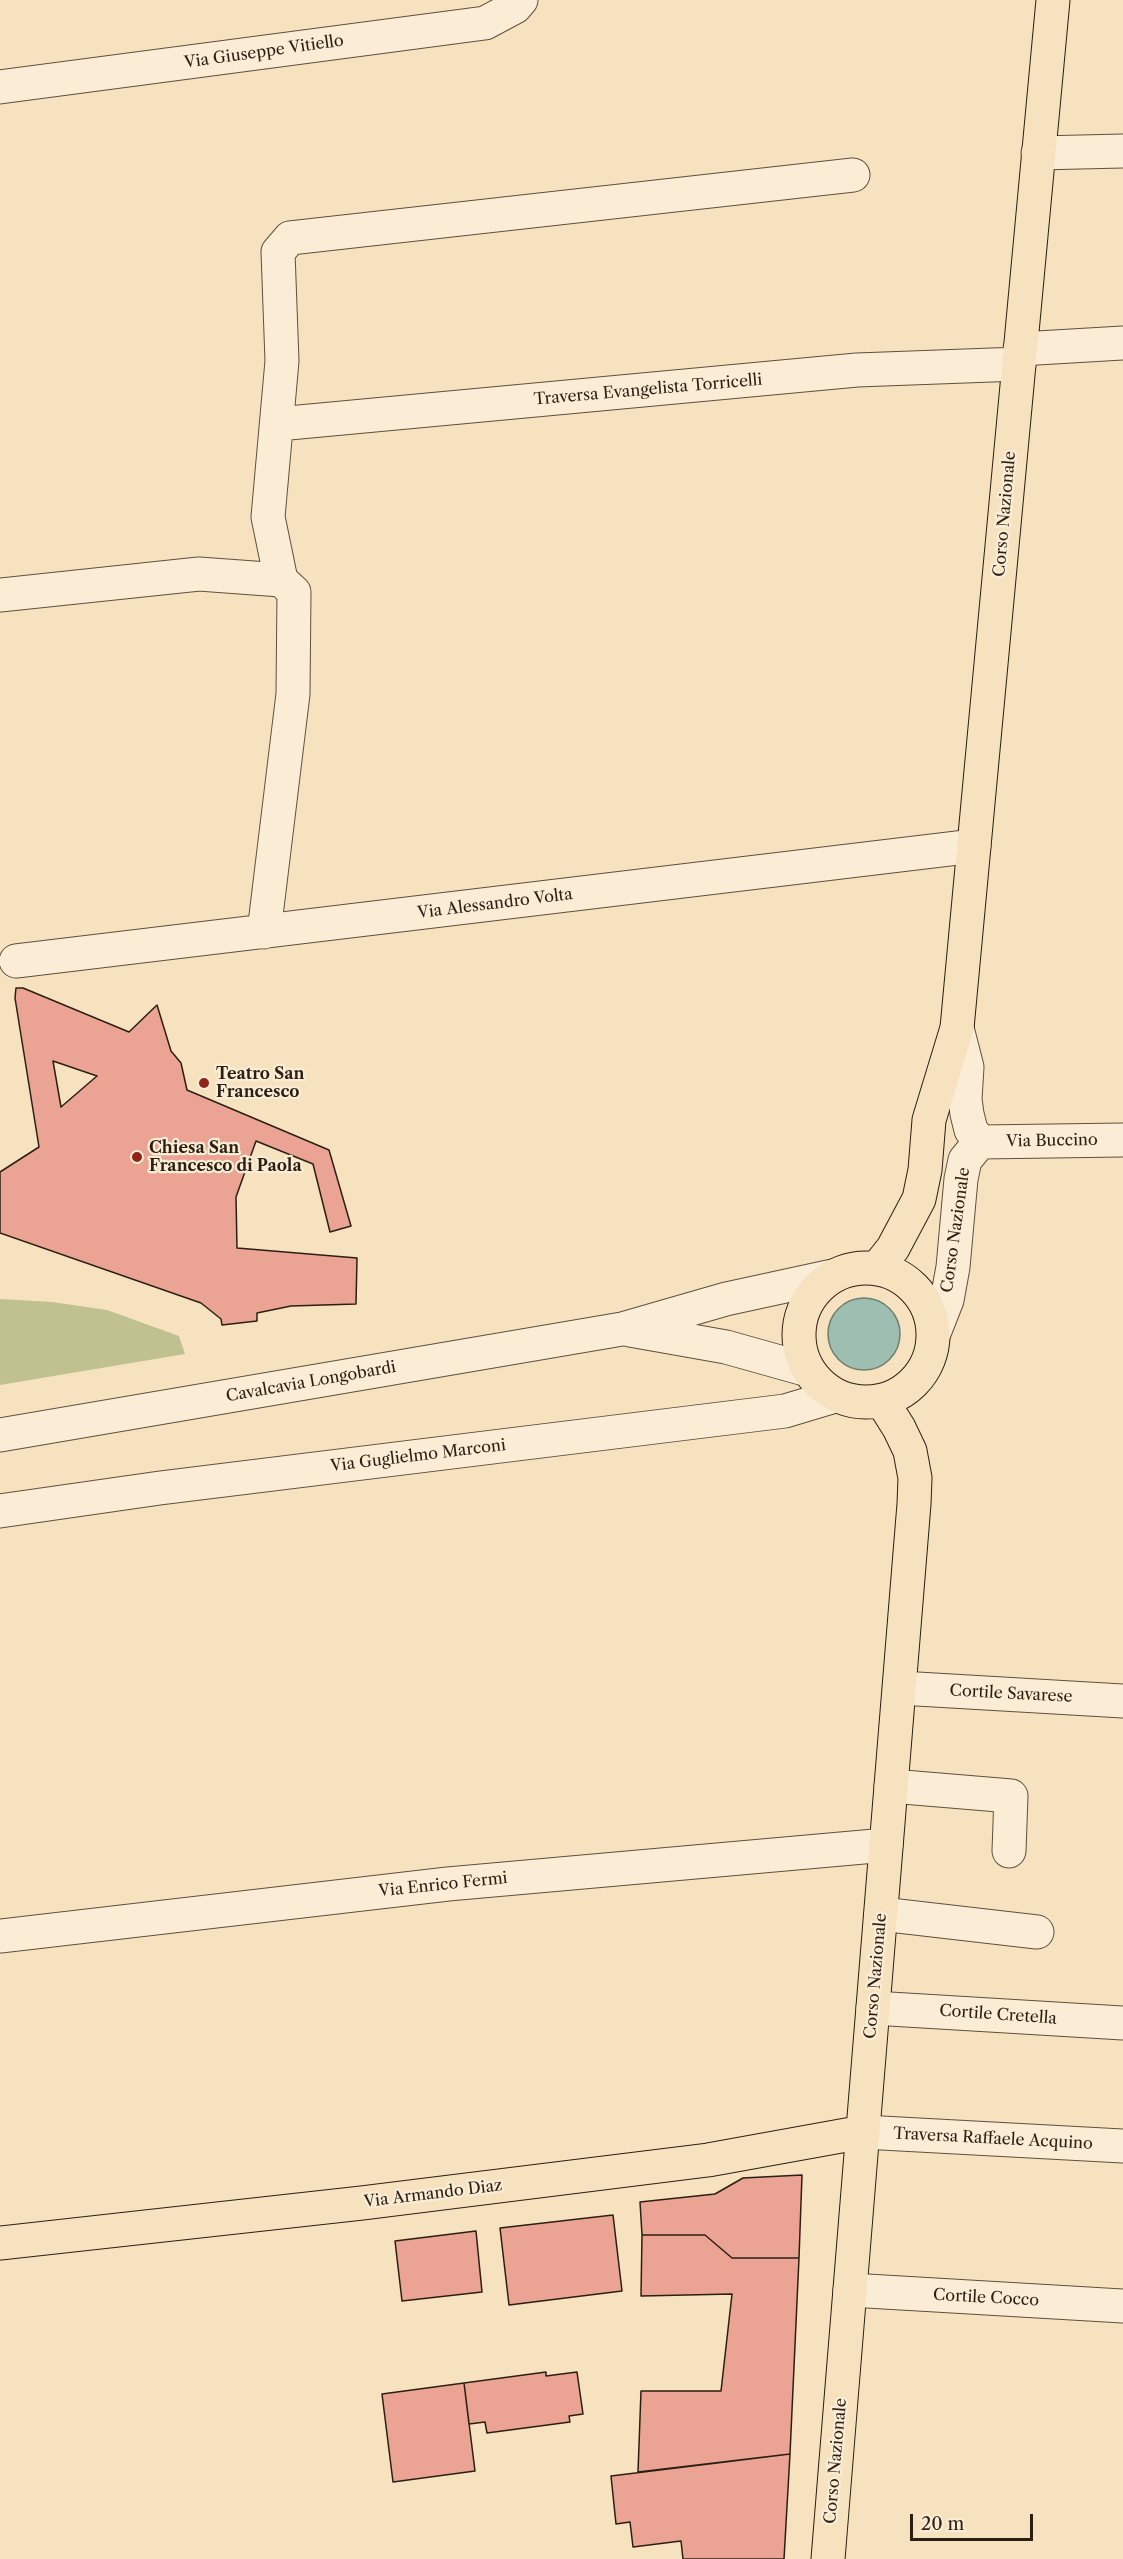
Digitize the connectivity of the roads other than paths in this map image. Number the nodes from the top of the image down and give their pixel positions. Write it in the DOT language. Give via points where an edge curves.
graph roads {
  1 [pos="521,0"];
  2 [pos="1053,0"];
  3 [pos="0,87"];
  4 [pos="1123,150"];
  5 [pos="1038,153"];
  6 [pos="853,175"];
  7 [pos="1123,344"];
  8 [pos="1020,356"];
  9 [pos="278,424"];
  10 [pos="281,580"];
  11 [pos="0,595"];
  12 [pos="974,846"];
  13 [pos="264,932"];
  14 [pos="16,962"];
  15 [pos="957,1028"];
  16 [pos="1123,1140"];
  17 [pos="980,1142"];
  18 [pos="878,1268"];
  19 [pos="832,1276"];
  20 [pos="622,1329"];
  21 [pos="934,1333"];
  22 [pos="808,1370"];
  23 [pos="835,1396"];
  24 [pos="882,1401"];
  25 [pos="0,1436"];
  26 [pos="0,1511"];
  27 [pos="900,1688"];
  28 [pos="1123,1701"];
  29 [pos="891,1786"];
  30 [pos="886,1845"];
  31 [pos="1009,1851"];
  32 [pos="881,1914"];
  33 [pos="1037,1932"];
  34 [pos="0,1936"];
  35 [pos="873,2008"];
  36 [pos="1123,2023"];
  37 [pos="863,2132"];
  38 [pos="1123,2146"];
  39 [pos="0,2243"];
  40 [pos="850,2290"];
  41 [pos="1123,2306"];
  42 [pos="828,2559"];
  1 -- 3 [label="street, Via Giuseppe Vitiello" via="486,23"];
  2 -- 5 [label="main road, Corso Nazionale"];
  4 -- 5 [label="street"];
  5 -- 8 [label="main road, Corso Nazionale"];
  6 -- 9 [label="street" via="290,238 278,252 282,361"];
  7 -- 8 [label="street, Traversa Evangelista Torricelli"];
  8 -- 9 [label="street, Traversa Evangelista Torricelli"];
  8 -- 12 [label="main road, Corso Nazionale"];
  9 -- 10 [label="street" via="268,517"];
  10 -- 11 [label="street" via="199,574"];
  10 -- 13 [label="street" via="294,592 293,694"];
  12 -- 13 [label="street, Via Alessandro Volta"];
  12 -- 15 [label="main road, Corso Nazionale"];
  13 -- 14 [label="street, Via Alessandro Volta"];
  15 -- 17 [label="street, Corso Nazionale" via="967,1068 967,1114 971,1130"];
  15 -- 18 [label="main road, Corso Nazionale" via="929,1120 919,1198"];
  16 -- 17 [label="street, Via Buccino"];
  17 -- 21 [label="street, Corso Nazionale" via="965,1160 953,1267"];
  18 -- 19 [label="main road, Corso Nazionale" via="854,1268"];
  18 -- 21 [label="main road, Corso Nazionale" via="899,1275 917,1290 929,1310"];
  19 -- 20 [label="street, Cavalcavia Longobardi" via="726,1299"];
  19 -- 22 [label="main road, Corso Nazionale" via="803,1307 798,1328 800,1350"];
  20 -- 22 [label="street, Cavalcavia Longobardi" via="726,1347"];
  20 -- 25 [label="street, Cavalcavia Longobardi"];
  21 -- 24 [label="main road, Corso Nazionale" via="930,1356 919,1376 903,1392"];
  22 -- 23 [label="main road, Corso Nazionale"];
  23 -- 24 [label="main road, Corso Nazionale" via="866,1403"];
  23 -- 26 [label="street, Via Guglielmo Marconi" via="785,1411"];
  24 -- 27 [label="main road, Corso Nazionale" via="909,1451 915,1478"];
  27 -- 28 [label="street, Cortile Savarese"];
  27 -- 29 [label="main road, Corso Nazionale"];
  29 -- 30 [label="main road, Corso Nazionale"];
  29 -- 31 [label="street" via="1011,1796"];
  30 -- 32 [label="main road, Corso Nazionale"];
  30 -- 34 [label="street, Via Enrico Fermi" via="448,1884"];
  32 -- 33 [label="street"];
  32 -- 35 [label="main road, Corso Nazionale"];
  35 -- 36 [label="street, Cortile Cretella"];
  35 -- 37 [label="main road, Corso Nazionale"];
  37 -- 38 [label="street, Traversa Raffaele Acquino"];
  37 -- 39 [label="main road, Via Armando Diaz" via="708,2160"];
  37 -- 40 [label="main road, Corso Nazionale"];
  40 -- 41 [label="street, Cortile Cocco"];
  40 -- 42 [label="main road, Corso Nazionale"];
}
